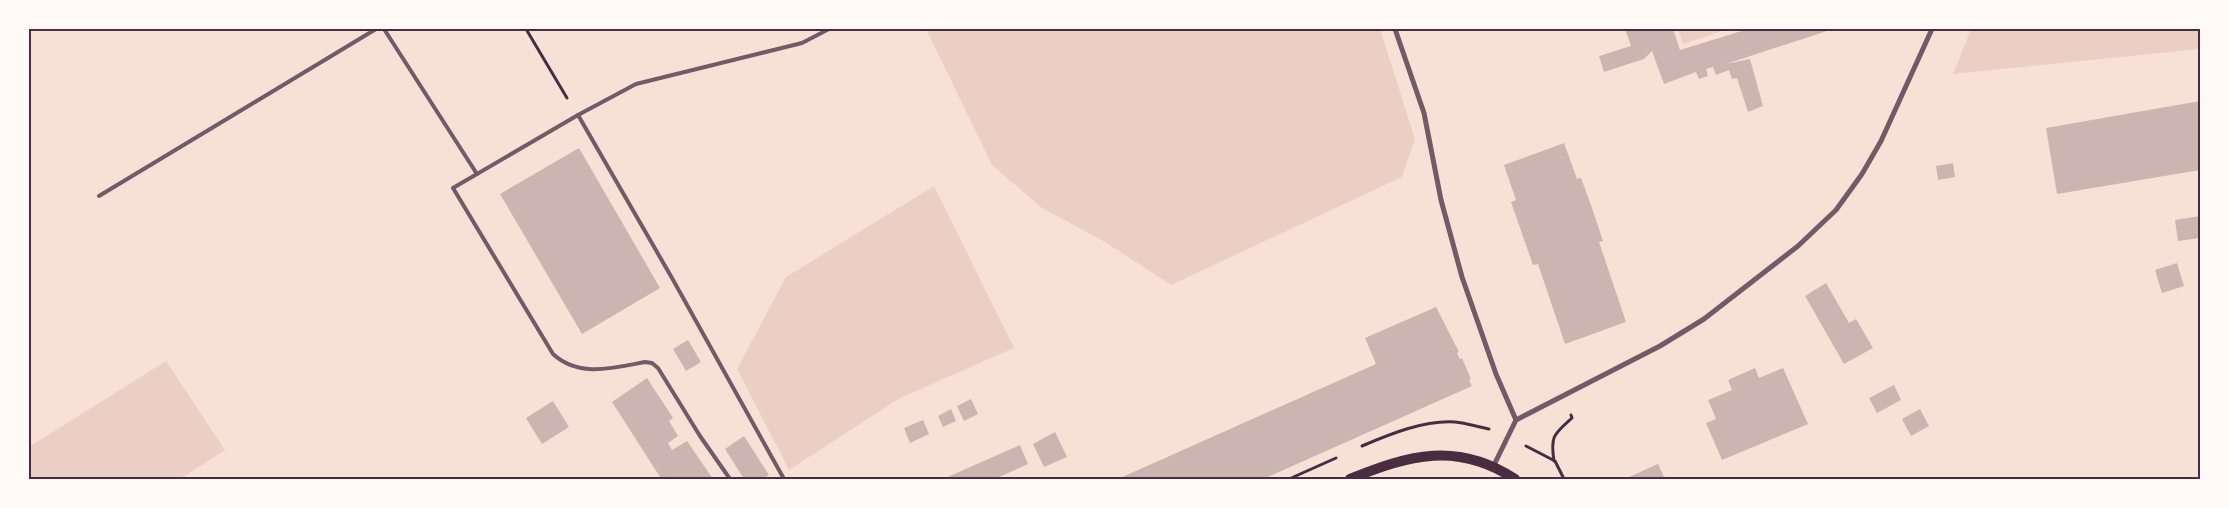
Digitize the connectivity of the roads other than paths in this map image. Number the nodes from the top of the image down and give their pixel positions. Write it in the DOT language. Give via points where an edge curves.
graph roads {
  1 [pos="376,29"];
  2 [pos="384,29"];
  3 [pos="830,29"];
  4 [pos="1394,29"];
  5 [pos="1932,29"];
  6 [pos="578,115"];
  7 [pos="477,174"];
  8 [pos="99,196"];
  9 [pos="1516,420"];
  10 [pos="1493,467"];
  11 [pos="730,479"];
  12 [pos="784,479"];
  13 [pos="1350,479"];
  14 [pos="1515,479"];
  1 -- 8 [label="lane"];
  2 -- 7 [label="lane"];
  3 -- 6 [label="lane" via="802,43 636,84"];
  4 -- 9 [label="street" via="1424,112 1441,200 1462,277"];
  5 -- 9 [label="street" via="1881,141 1862,174 1836,210 1798,246 1704,319 1660,346"];
  6 -- 7 [label="lane"];
  6 -- 12 [label="lane"];
  7 -- 11 [label="lane" via="453,188 553,354 562,362 587,370 652,363"];
  9 -- 10 [label="street"];
  10 -- 13 [label="main road" via="1460,457 1421,456 1384,465"];
  10 -- 14 [label="main road"];
}
